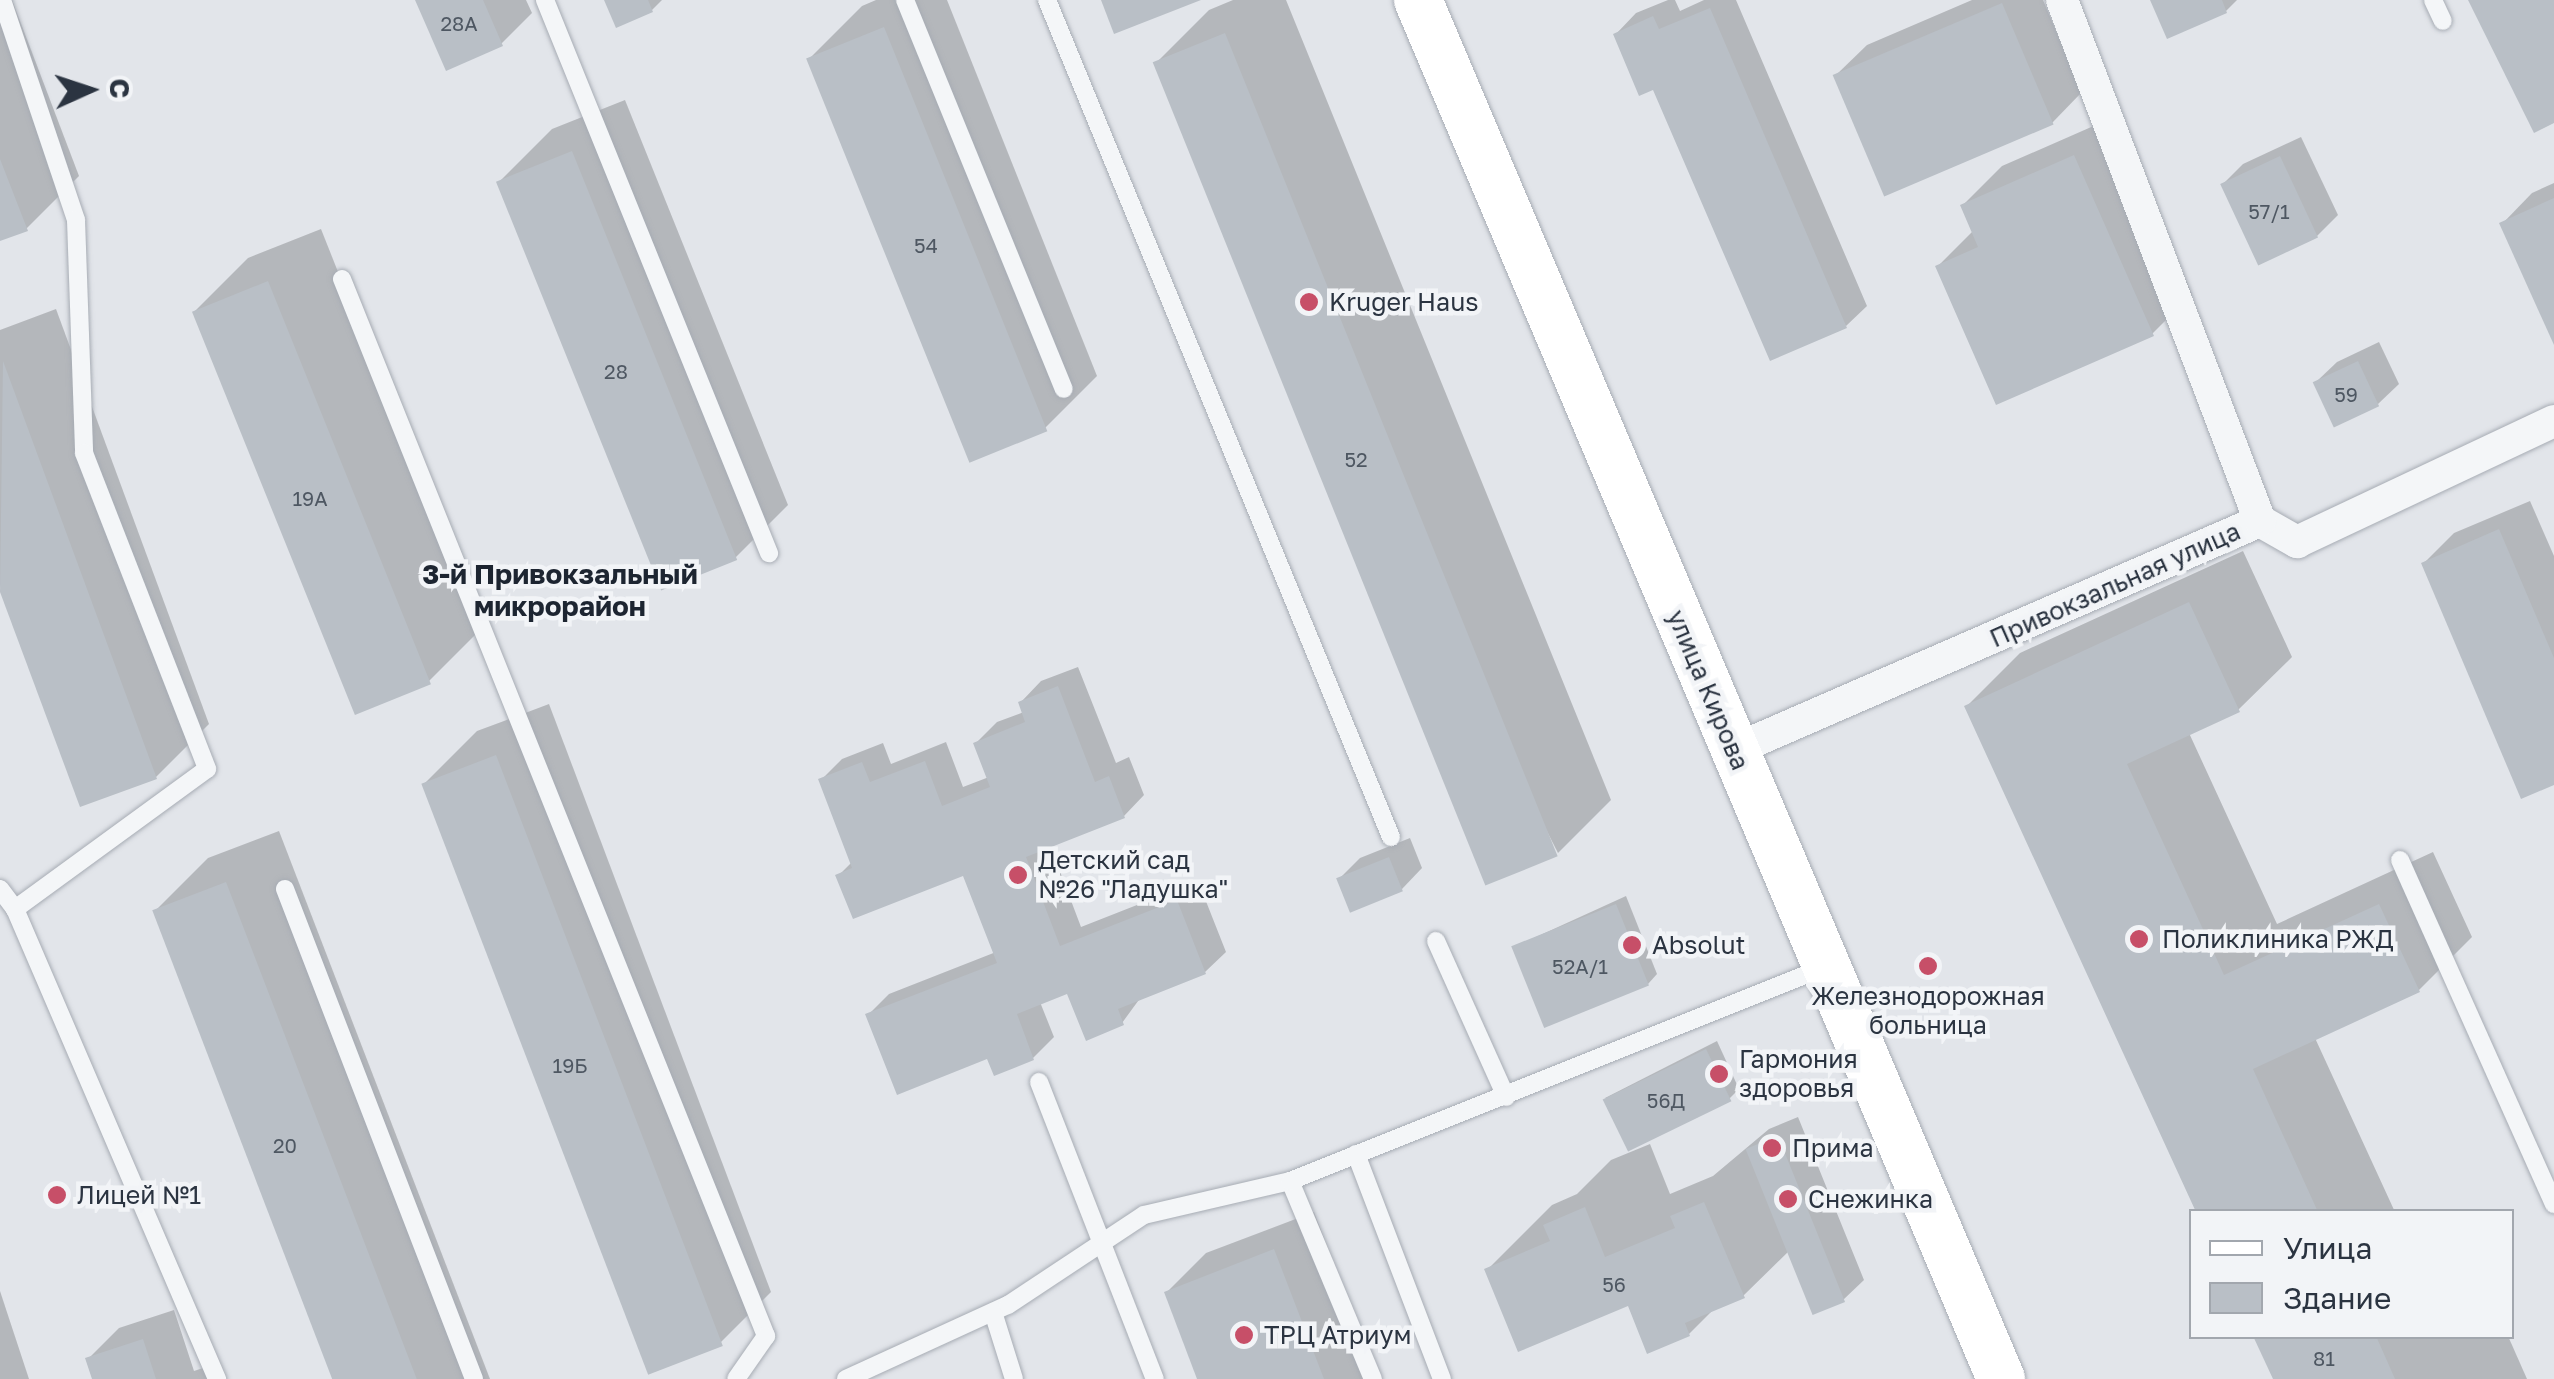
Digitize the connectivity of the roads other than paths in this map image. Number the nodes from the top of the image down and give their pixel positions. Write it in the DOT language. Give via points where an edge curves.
graph roads {
  1 [pos="2,0"];
  2 [pos="545,0"];
  3 [pos="905,0"];
  4 [pos="1047,0"];
  5 [pos="1418,0"];
  6 [pos="2062,0"];
  7 [pos="2434,0"];
  8 [pos="2443,21"];
  9 [pos="342,279"];
  10 [pos="1064,389"];
  11 [pos="2554,420"];
  12 [pos="2260,522"];
  13 [pos="769,553"];
  14 [pos="1734,750"];
  15 [pos="1391,837"];
  16 [pos="2400,860"];
  17 [pos="0,889"];
  18 [pos="285,889"];
  19 [pos="15,908"];
  20 [pos="1436,941"];
  21 [pos="1826,966"];
  22 [pos="1039,1082"];
  23 [pos="1506,1097"];
  24 [pos="1356,1154"];
  25 [pos="1290,1182"];
  26 [pos="2554,1204"];
  27 [pos="1104,1244"];
  28 [pos="994,1312"];
  29 [pos="217,1379"];
  30 [pos="474,1379"];
  31 [pos="736,1379"];
  32 [pos="846,1379"];
  33 [pos="1014,1379"];
  34 [pos="1155,1379"];
  35 [pos="1373,1379"];
  36 [pos="1442,1379"];
  37 [pos="2001,1379"];
  1 -- 19 [label="lane" via="76,220 84,453 207,769"];
  2 -- 13 [label="lane"];
  3 -- 10 [label="lane"];
  4 -- 15 [label="lane"];
  5 -- 14 [label="main road, улица Кирова"];
  6 -- 12 [label="street, Привокзальная улица"];
  7 -- 8 [label="lane"];
  9 -- 31 [label="lane" via="766,1336"];
  11 -- 12 [label="street" via="2297,542"];
  12 -- 14 [label="street, Привокзальная улица"];
  14 -- 21 [label="main road, улица Кирова"];
  16 -- 26 [label="lane"];
  17 -- 19 [label="lane"];
  18 -- 30 [label="lane"];
  19 -- 29 [label="lane"];
  20 -- 23 [label="lane"];
  21 -- 23 [label="lane"];
  21 -- 37 [label="main road, улица Кирова"];
  22 -- 27 [label="lane"];
  23 -- 24 [label="lane"];
  24 -- 25 [label="lane"];
  24 -- 36 [label="lane"];
  25 -- 27 [label="lane" via="1144,1215"];
  25 -- 35 [label="lane"];
  27 -- 28 [label="lane"];
  27 -- 34 [label="lane"];
  28 -- 32 [label="lane"];
  28 -- 33 [label="lane"];
}
